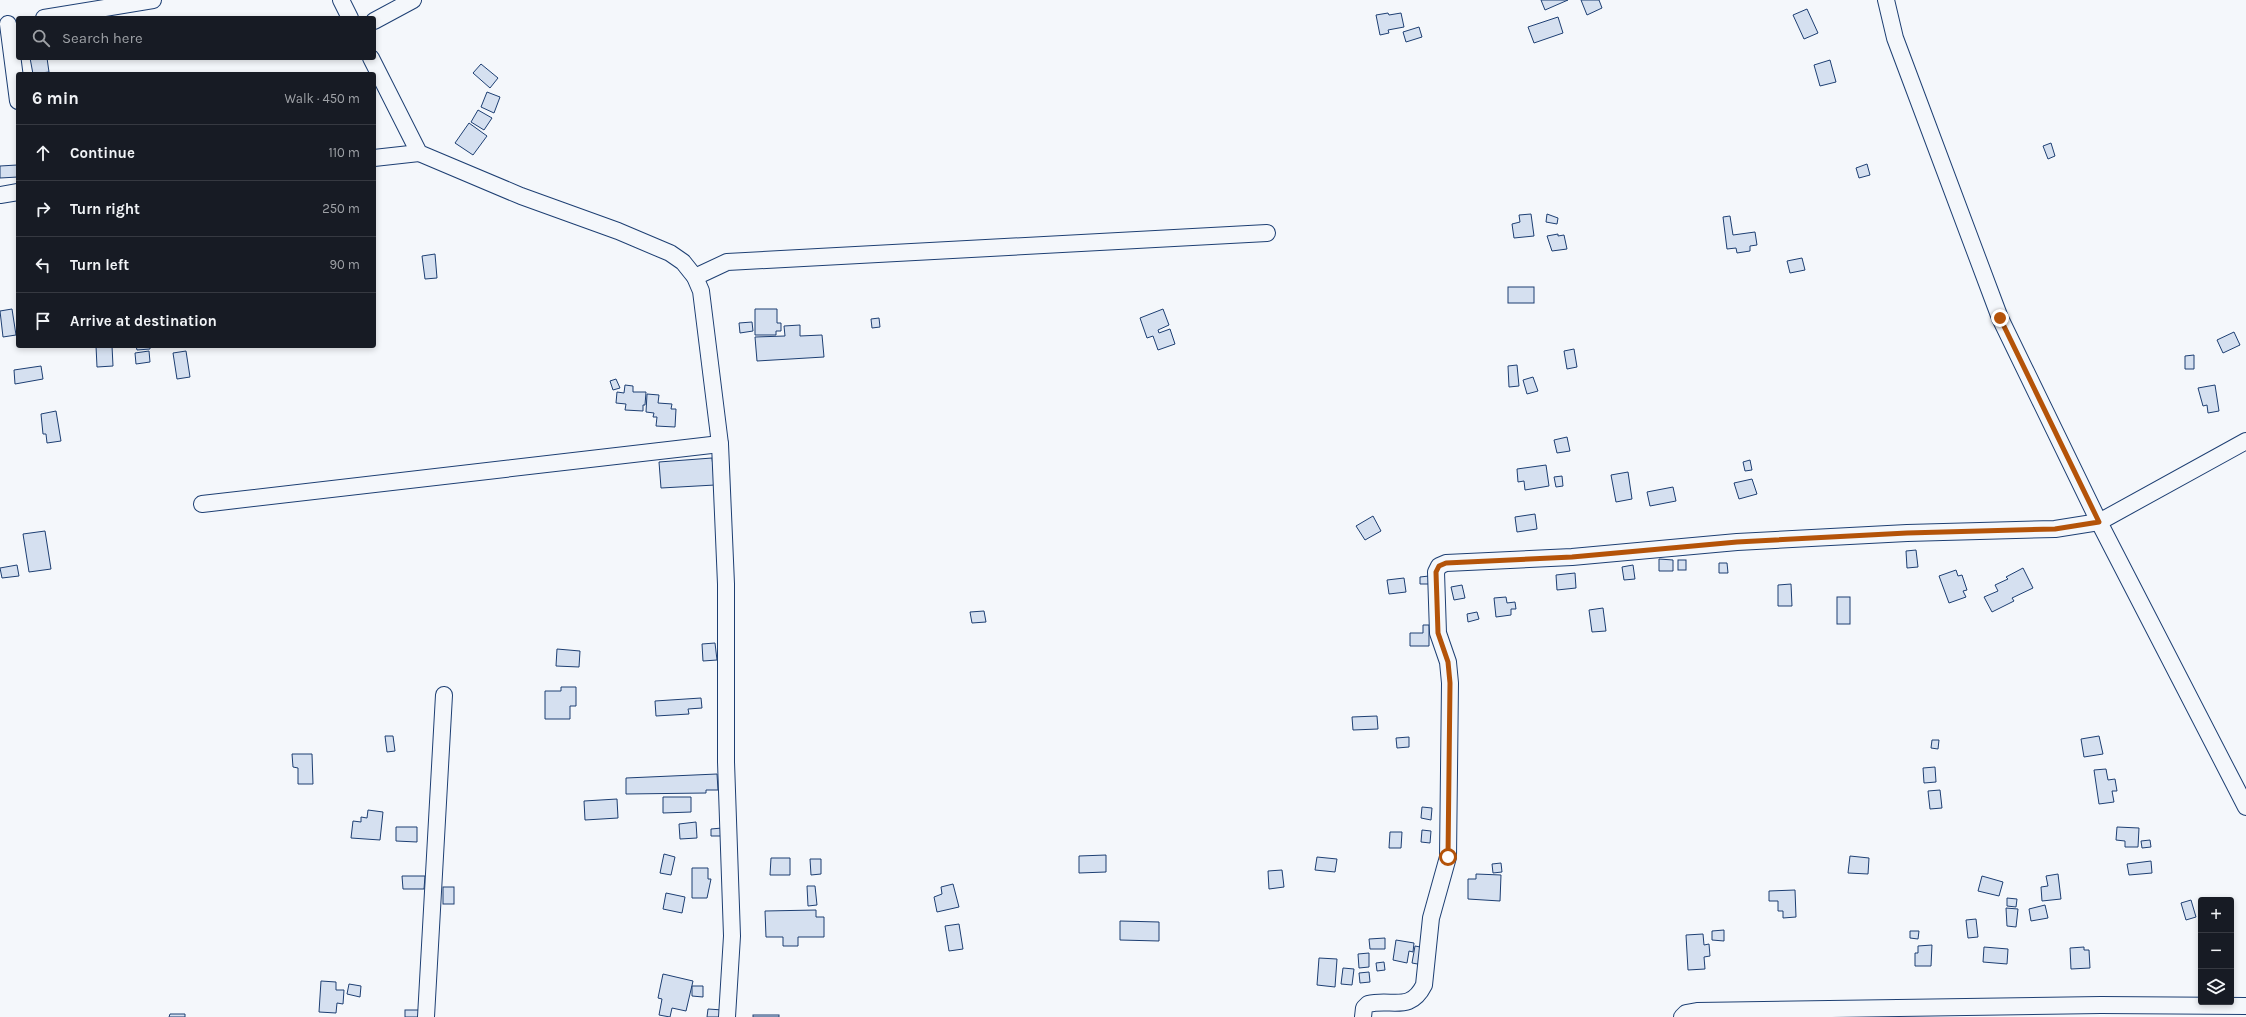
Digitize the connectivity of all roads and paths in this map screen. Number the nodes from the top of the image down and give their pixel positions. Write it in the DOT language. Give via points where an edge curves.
graph roads {
  1 [pos="153,0"];
  2 [pos="341,0"];
  3 [pos="413,0"];
  4 [pos="1886,0"];
  5 [pos="56,16"];
  6 [pos="349,16"];
  7 [pos="376,20"];
  8 [pos="9,24"];
  9 [pos="372,60"];
  10 [pos="16,84"];
  11 [pos="420,153"];
  12 [pos="376,158"];
  13 [pos="16,192"];
  14 [pos="0,195"];
  15 [pos="1267,233"];
  16 [pos="695,277"];
  17 [pos="2246,441"];
  18 [pos="720,444"];
  19 [pos="202,504"];
  20 [pos="2099,522"];
  21 [pos="444,695"];
  22 [pos="2246,807"];
  23 [pos="2246,1006"];
  24 [pos="2101,1011"];
  25 [pos="426,1017"];
  26 [pos="727,1017"];
  27 [pos="1362,1017"];
  28 [pos="1682,1017"];
  1 -- 5 [label="street"];
  2 -- 6 [label="street"];
  3 -- 7 [label="street"];
  4 -- 20 [label="street" via="1895,38 2000,318"];
  8 -- 10 [label="street"];
  9 -- 11 [label="street"];
  11 -- 12 [label="street"];
  11 -- 16 [label="street" via="521,196 670,253 683,262"];
  13 -- 14 [label="street"];
  15 -- 16 [label="street" via="727,262"];
  16 -- 18 [label="street" via="701,290"];
  17 -- 20 [label="street"];
  18 -- 19 [label="street"];
  18 -- 26 [label="street" via="726,584 726,762 732,936"];
  20 -- 22 [label="street"];
  20 -- 27 [label="street" via="2055,529 1907,533 1737,542 1572,557 1446,563 1439,566 1436,572 1438,633 1448,662 1450,683 1448,857 1431,918 1424,985 1420,993 1407,1003 1368,1004"];
  21 -- 25 [label="street"];
  23 -- 24 [label="street"];
  24 -- 28 [label="street" via="1697,1011 1686,1013"];
}
